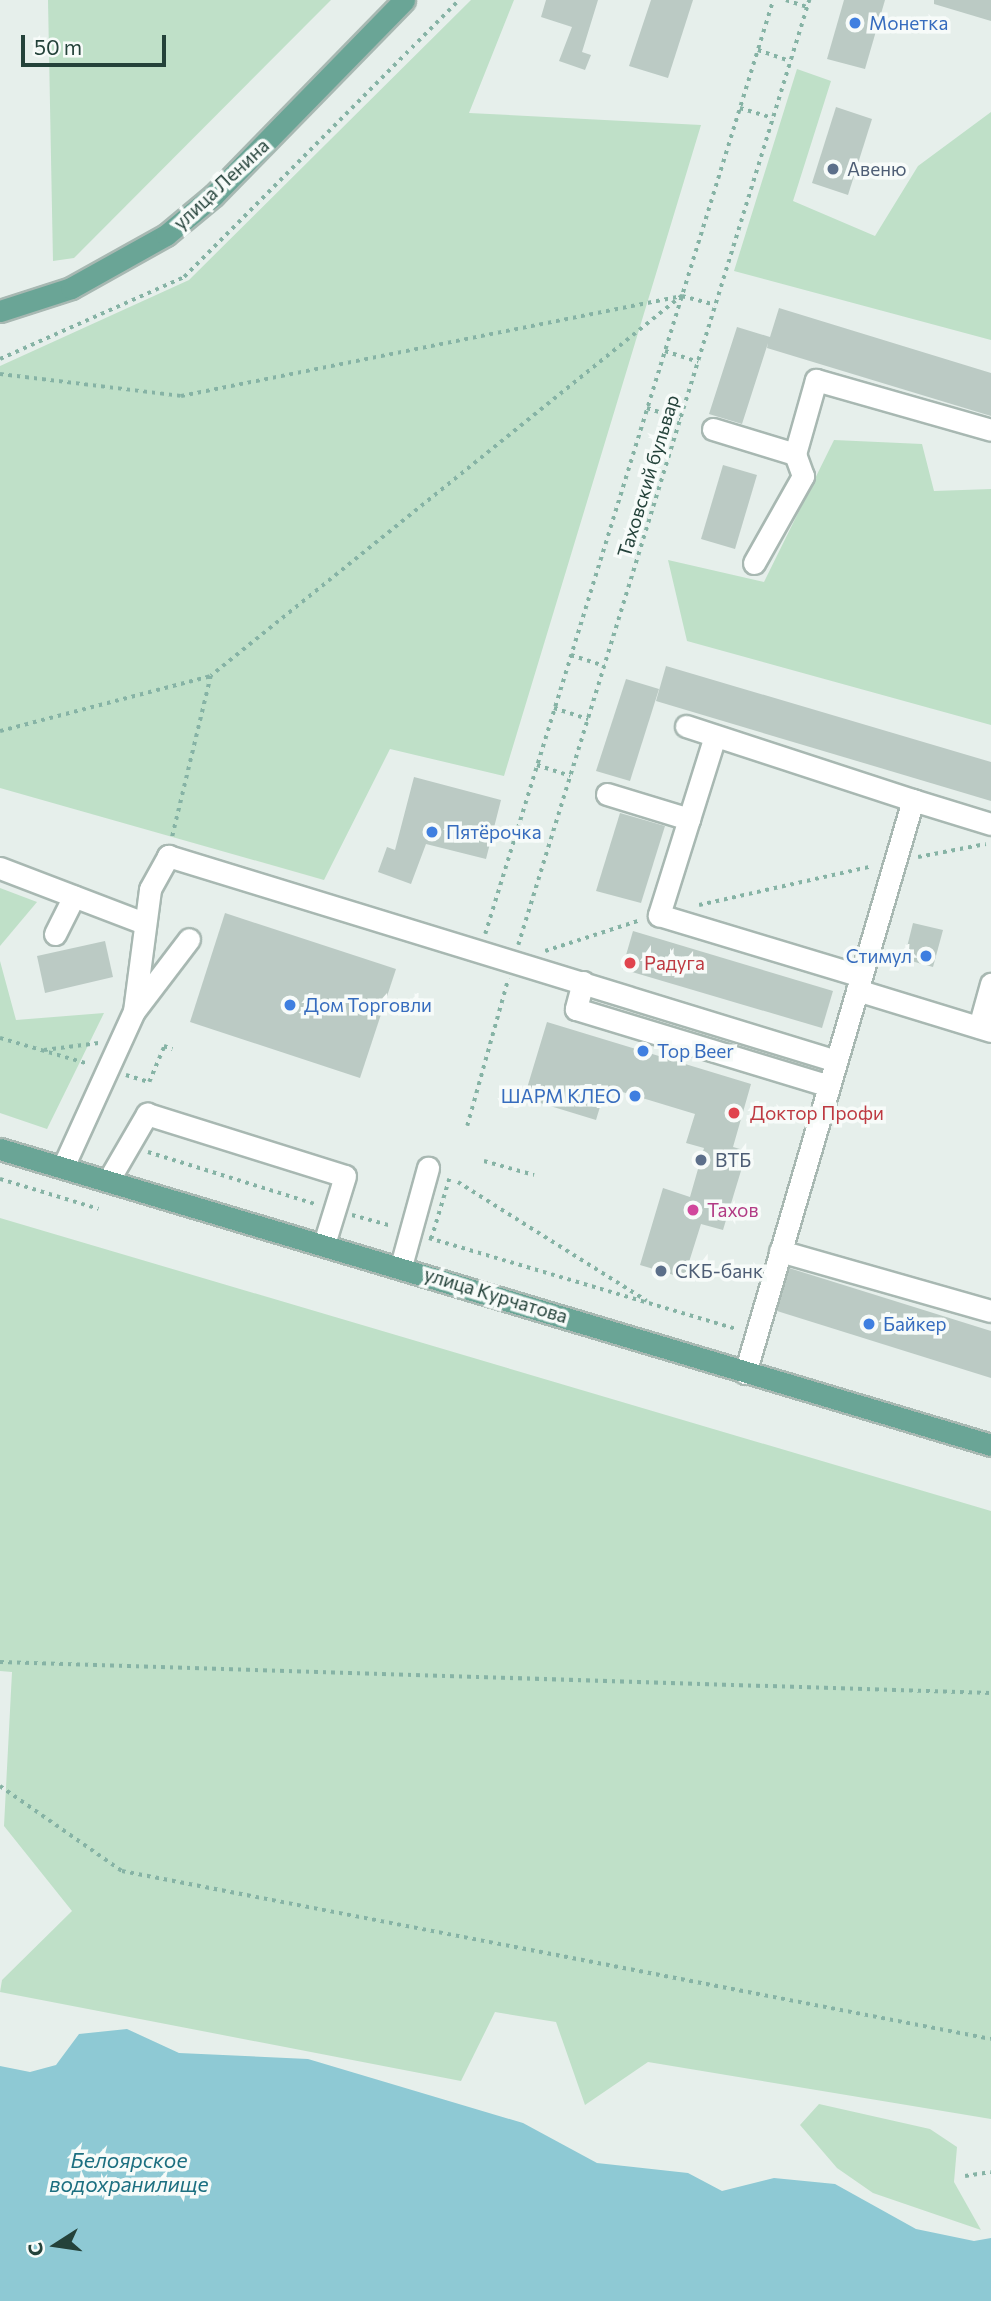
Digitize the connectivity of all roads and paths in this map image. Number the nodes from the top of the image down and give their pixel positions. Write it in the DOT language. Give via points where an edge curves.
graph roads {
  1 [pos="404,0"];
  2 [pos="459,0"];
  3 [pos="773,0"];
  4 [pos="786,0"];
  5 [pos="809,0"];
  6 [pos="807,7"];
  7 [pos="758,50"];
  8 [pos="790,61"];
  9 [pos="740,108"];
  10 [pos="773,118"];
  11 [pos="682,296"];
  12 [pos="715,305"];
  13 [pos="0,311"];
  14 [pos="664,351"];
  15 [pos="0,359"];
  16 [pos="698,362"];
  17 [pos="0,373"];
  18 [pos="647,408"];
  19 [pos="680,419"];
  20 [pos="713,429"];
  21 [pos="991,430"];
  22 [pos="794,454"];
  23 [pos="754,563"];
  24 [pos="571,655"];
  25 [pos="604,666"];
  26 [pos="211,676"];
  27 [pos="554,708"];
  28 [pos="588,719"];
  29 [pos="686,726"];
  30 [pos="0,731"];
  31 [pos="715,736"];
  32 [pos="537,765"];
  33 [pos="570,776"];
  34 [pos="607,794"];
  35 [pos="913,800"];
  36 [pos="689,818"];
  37 [pos="991,824"];
  38 [pos="991,844"];
  39 [pos="168,856"];
  40 [pos="895,861"];
  41 [pos="0,868"];
  42 [pos="74,896"];
  43 [pos="659,915"];
  44 [pos="144,923"];
  45 [pos="55,934"];
  46 [pos="188,939"];
  47 [pos="480,950"];
  48 [pos="513,961"];
  49 [pos="583,982"];
  50 [pos="859,983"];
  51 [pos="991,984"];
  52 [pos="134,1012"];
  53 [pos="985,1029"];
  54 [pos="0,1038"];
  55 [pos="120,1041"];
  56 [pos="172,1049"];
  57 [pos="42,1050"];
  58 [pos="836,1061"];
  59 [pos="107,1069"];
  60 [pos="829,1086"];
  61 [pos="467,1126"];
  62 [pos="0,1149"];
  63 [pos="484,1161"];
  64 [pos="63,1167"];
  65 [pos="428,1168"];
  66 [pos="534,1175"];
  67 [pos="0,1179"];
  68 [pos="449,1179"];
  69 [pos="108,1181"];
  70 [pos="458,1182"];
  71 [pos="99,1209"];
  72 [pos="432,1239"];
  73 [pos="324,1244"];
  74 [pos="780,1251"];
  75 [pos="401,1266"];
  76 [pos="652,1304"];
  77 [pos="991,1311"];
  78 [pos="745,1373"];
  79 [pos="991,1446"];
  80 [pos="0,1662"];
  81 [pos="991,1693"];
  82 [pos="0,1786"];
  83 [pos="991,2039"];
  84 [pos="991,2172"];
  85 [pos="965,2176"];
  1 -- 13 [label="main road, улица Ленина" via="214,195 166,235 71,288"];
  2 -- 15 [label="path" via="184,277"];
  3 -- 7 [label="path, Таховский бульвар"];
  4 -- 6 [label="path"];
  5 -- 6 [label="path, Таховский бульвар"];
  6 -- 8 [label="path, Таховский бульвар"];
  7 -- 8 [label="path"];
  7 -- 9 [label="path, Таховский бульвар"];
  8 -- 10 [label="path, Таховский бульвар"];
  9 -- 10 [label="path"];
  9 -- 11 [label="path, Таховский бульвар"];
  10 -- 12 [label="path, Таховский бульвар"];
  11 -- 12 [label="path"];
  11 -- 14 [label="path, Таховский бульвар"];
  11 -- 17 [label="path" via="181,396"];
  11 -- 26 [label="path"];
  12 -- 16 [label="path, Таховский бульвар"];
  14 -- 16 [label="path"];
  14 -- 18 [label="path, Таховский бульвар"];
  16 -- 19 [label="path, Таховский бульвар"];
  18 -- 19 [label="path"];
  18 -- 24 [label="path, Таховский бульвар"];
  19 -- 25 [label="path, Таховский бульвар"];
  20 -- 22 [label="street"];
  21 -- 22 [label="street" via="816,380"];
  22 -- 23 [label="street" via="803,476"];
  24 -- 25 [label="path"];
  24 -- 27 [label="path, Таховский бульвар"];
  25 -- 28 [label="path, Таховский бульвар"];
  26 -- 30 [label="path"];
  26 -- 39 [label="path"];
  27 -- 28 [label="path"];
  27 -- 32 [label="path, Таховский бульвар"];
  28 -- 33 [label="path, Таховский бульвар"];
  29 -- 31 [label="street"];
  31 -- 35 [label="street"];
  31 -- 36 [label="street"];
  32 -- 33 [label="path"];
  32 -- 47 [label="path, Таховский бульвар"];
  33 -- 48 [label="path, Таховский бульвар"];
  34 -- 36 [label="street"];
  35 -- 37 [label="street"];
  35 -- 40 [label="street"];
  36 -- 43 [label="street"];
  38 -- 40 [label="path"];
  39 -- 44 [label="street" via="150,889"];
  39 -- 47 [label="street"];
  40 -- 43 [label="path"];
  40 -- 50 [label="street"];
  41 -- 42 [label="street"];
  42 -- 44 [label="street"];
  42 -- 45 [label="street"];
  43 -- 48 [label="path"];
  43 -- 50 [label="street"];
  44 -- 52 [label="street"];
  46 -- 52 [label="street"];
  47 -- 48 [label="street"];
  48 -- 49 [label="street"];
  48 -- 61 [label="path, Таховский бульвар"];
  49 -- 58 [label="street"];
  49 -- 60 [label="street" via="576,1009"];
  50 -- 53 [label="street"];
  50 -- 58 [label="street"];
  51 -- 53 [label="street"];
  52 -- 55 [label="street"];
  54 -- 57 [label="path"];
  55 -- 57 [label="path"];
  55 -- 59 [label="street"];
  56 -- 59 [label="path" via="164,1046 149,1082"];
  57 -- 59 [label="path"];
  58 -- 60 [label="street"];
  59 -- 64 [label="street"];
  60 -- 74 [label="street"];
  62 -- 64 [label="main road, улица Курчатова"];
  63 -- 66 [label="path"];
  64 -- 69 [label="main road, улица Курчатова"];
  65 -- 75 [label="street"];
  67 -- 71 [label="path"];
  68 -- 72 [label="path"];
  69 -- 73 [label="main road, улица Курчатова"];
  69 -- 73 [label="street" via="147,1114 345,1176"];
  70 -- 76 [label="path"];
  73 -- 75 [label="main road, улица Курчатова"];
  74 -- 77 [label="street"];
  74 -- 78 [label="street"];
  75 -- 78 [label="main road, улица Курчатова"];
  78 -- 79 [label="main road, улица Курчатова"];
  80 -- 81 [label="path"];
  82 -- 83 [label="path" via="122,1871"];
  84 -- 85 [label="path"];
}
